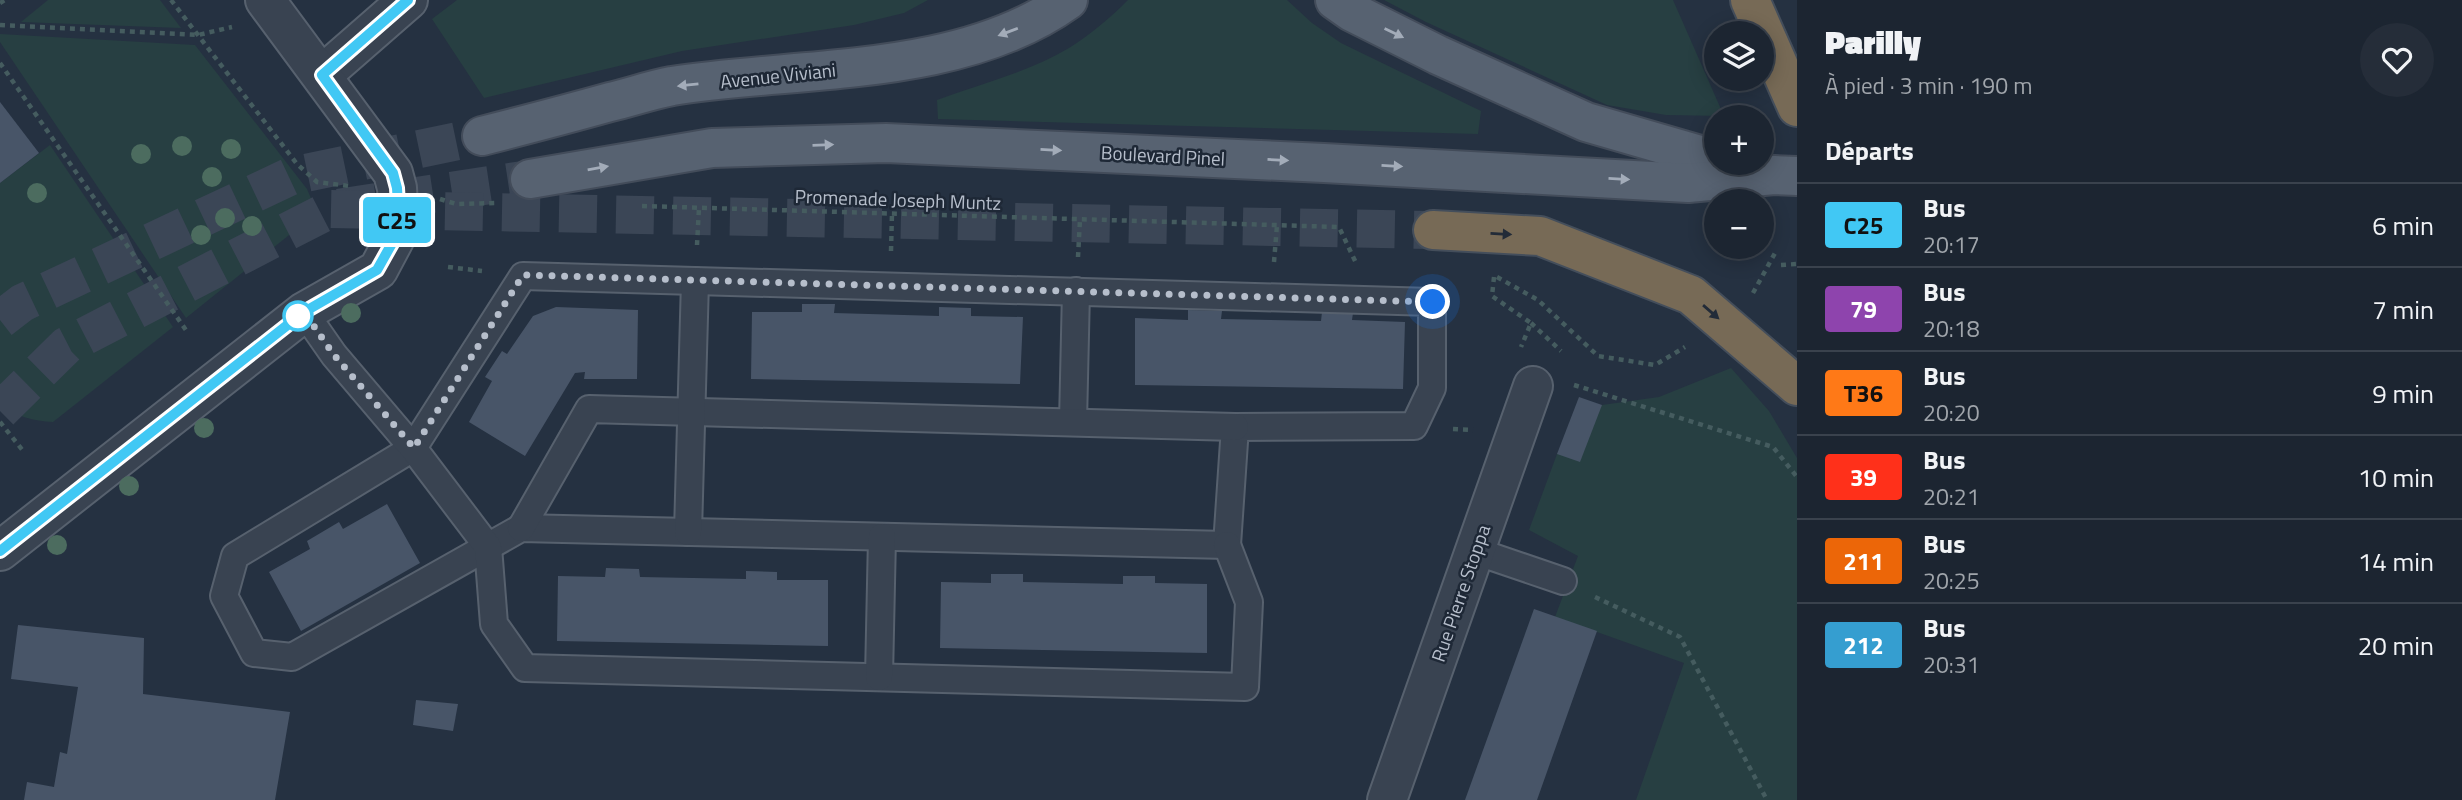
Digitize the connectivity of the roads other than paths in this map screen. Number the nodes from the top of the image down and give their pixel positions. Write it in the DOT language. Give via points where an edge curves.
graph roads {
  1 [pos="408,0"];
  2 [pos="1068,0"];
  3 [pos="1335,0"];
  4 [pos="1750,0"];
  5 [pos="271,9"];
  6 [pos="322,75"];
  7 [pos="1797,107"];
  8 [pos="482,136"];
  9 [pos="1704,156"];
  10 [pos="1786,176"];
  11 [pos="518,191"];
  12 [pos="1433,230"];
  13 [pos="695,281"];
  14 [pos="1076,291"];
  15 [pos="304,312"];
  16 [pos="1533,386"];
  17 [pos="1797,386"];
  18 [pos="691,412"];
  19 [pos="1073,422"];
  20 [pos="1235,427"];
  21 [pos="414,448"];
  22 [pos="521,528"];
  23 [pos="688,532"];
  24 [pos="882,537"];
  25 [pos="1227,545"];
  26 [pos="488,547"];
  27 [pos="0,551"];
  28 [pos="1475,551"];
  29 [pos="1563,581"];
  30 [pos="879,677"];
  31 [pos="1387,800"];
  1 -- 6 [label="street"];
  2 -- 8 [label="main road, Avenue Viviani, one-way" via="1012,31 963,47 902,61 670,87"];
  3 -- 9 [label="main road, one-way" via="1407,40 1586,122"];
  4 -- 7 [label="highway"];
  5 -- 6 [label="street"];
  6 -- 15 [label="street" via="393,173 397,188 395,238 377,270"];
  11 -- 10 [label="main road, Boulevard Pinel, one-way" via="712,148 886,143 1688,183"];
  12 -- 17 [label="highway, one-way" via="1540,236 1691,295"];
  13 -- 14 [label="lane"];
  13 -- 18 [label="lane"];
  13 -- 21 [label="lane" via="523,275"];
  14 -- 19 [label="lane"];
  14 -- 20 [label="lane" via="1433,302 1432,388 1414,426"];
  15 -- 21 [label="lane" via="334,355"];
  15 -- 27 [label="street"];
  16 -- 28 [label="street, Rue Pierre Stoppa"];
  18 -- 19 [label="lane"];
  18 -- 22 [label="lane" via="589,409"];
  18 -- 23 [label="lane"];
  19 -- 20 [label="lane"];
  20 -- 25 [label="lane"];
  21 -- 26 [label="lane"];
  21 -- 26 [label="lane" via="235,556 224,596 254,653 292,657"];
  22 -- 23 [label="lane"];
  22 -- 26 [label="lane"];
  23 -- 24 [label="lane"];
  24 -- 25 [label="lane"];
  24 -- 30 [label="lane"];
  25 -- 30 [label="lane" via="1250,602 1245,687"];
  26 -- 30 [label="lane" via="494,624 525,668"];
  28 -- 29 [label="lane"];
  28 -- 31 [label="street, Rue Pierre Stoppa"];
}
